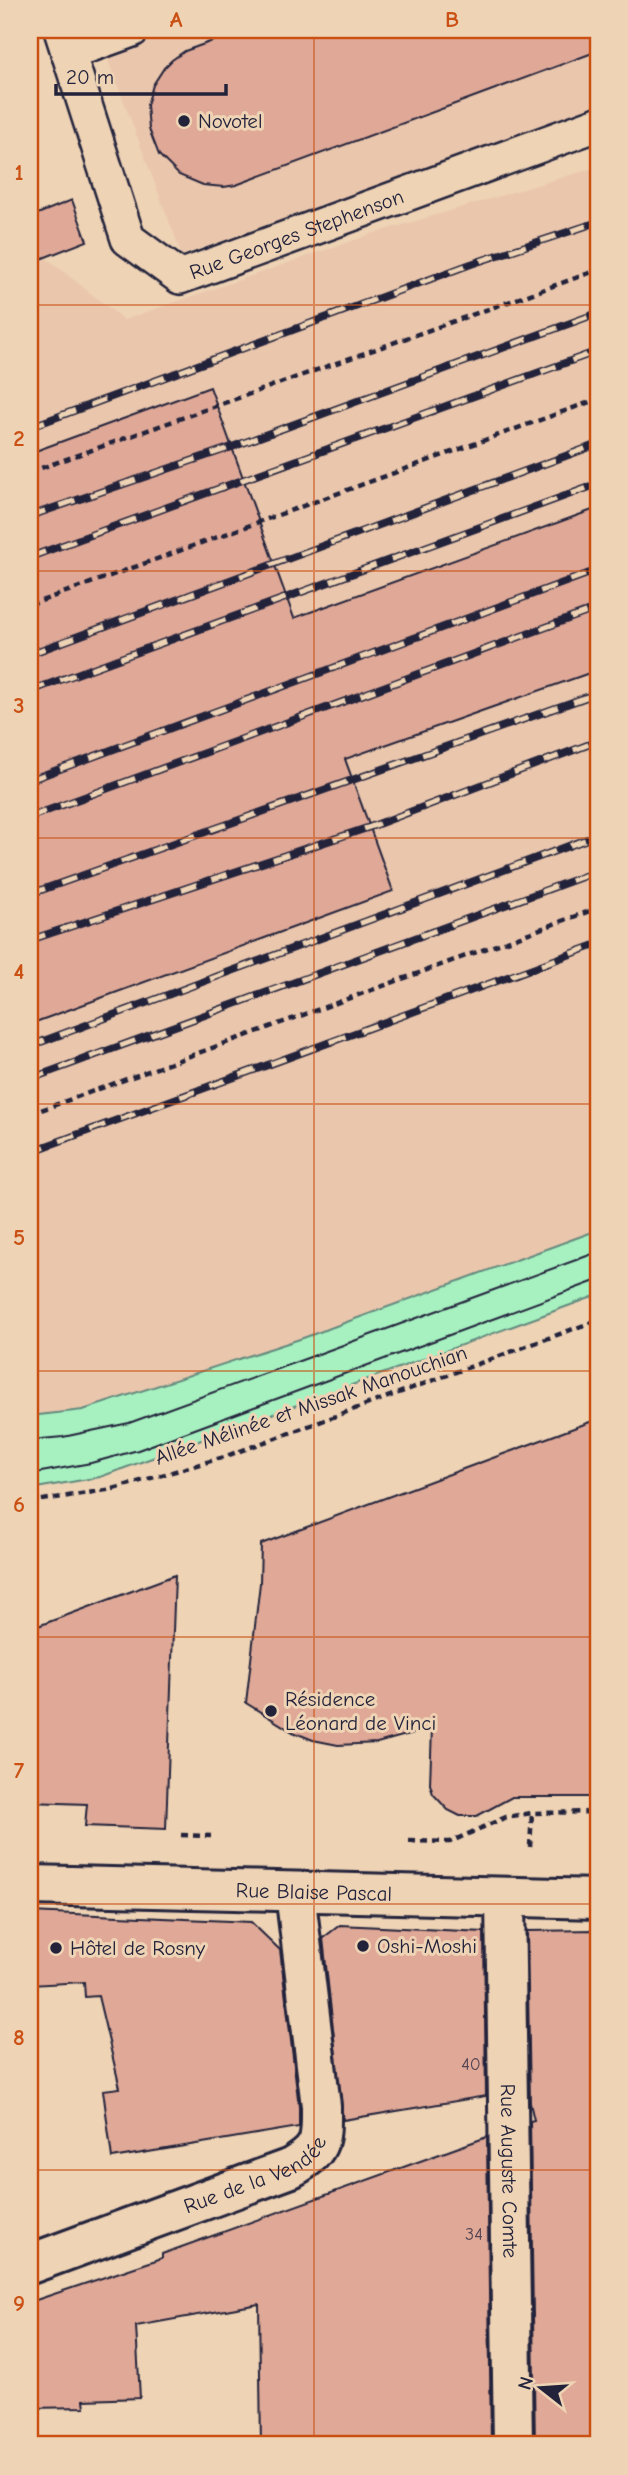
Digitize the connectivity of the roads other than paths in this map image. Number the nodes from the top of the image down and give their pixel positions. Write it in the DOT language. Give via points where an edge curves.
graph roads {
  1 [pos="132,30"];
  2 [pos="65,41"];
  3 [pos="598,124"];
  4 [pos="30,1885"];
  5 [pos="295,1892"];
  6 [pos="505,1898"];
  7 [pos="598,1899"];
  8 [pos="30,2264"];
  9 [pos="513,2445"];
  1 -- 2 [label="lane"];
  2 -- 3 [label="lane, Rue Georges Stephenson" via="128,239 180,276"];
  4 -- 5 [label="street, Rue Blaise Pascal"];
  5 -- 6 [label="street, Rue Blaise Pascal"];
  5 -- 8 [label="street, Rue de la Vendée" via="321,2106 321,2138 310,2157"];
  6 -- 7 [label="street, Rue Blaise Pascal"];
  6 -- 9 [label="street, Rue Auguste Comte"];
}
